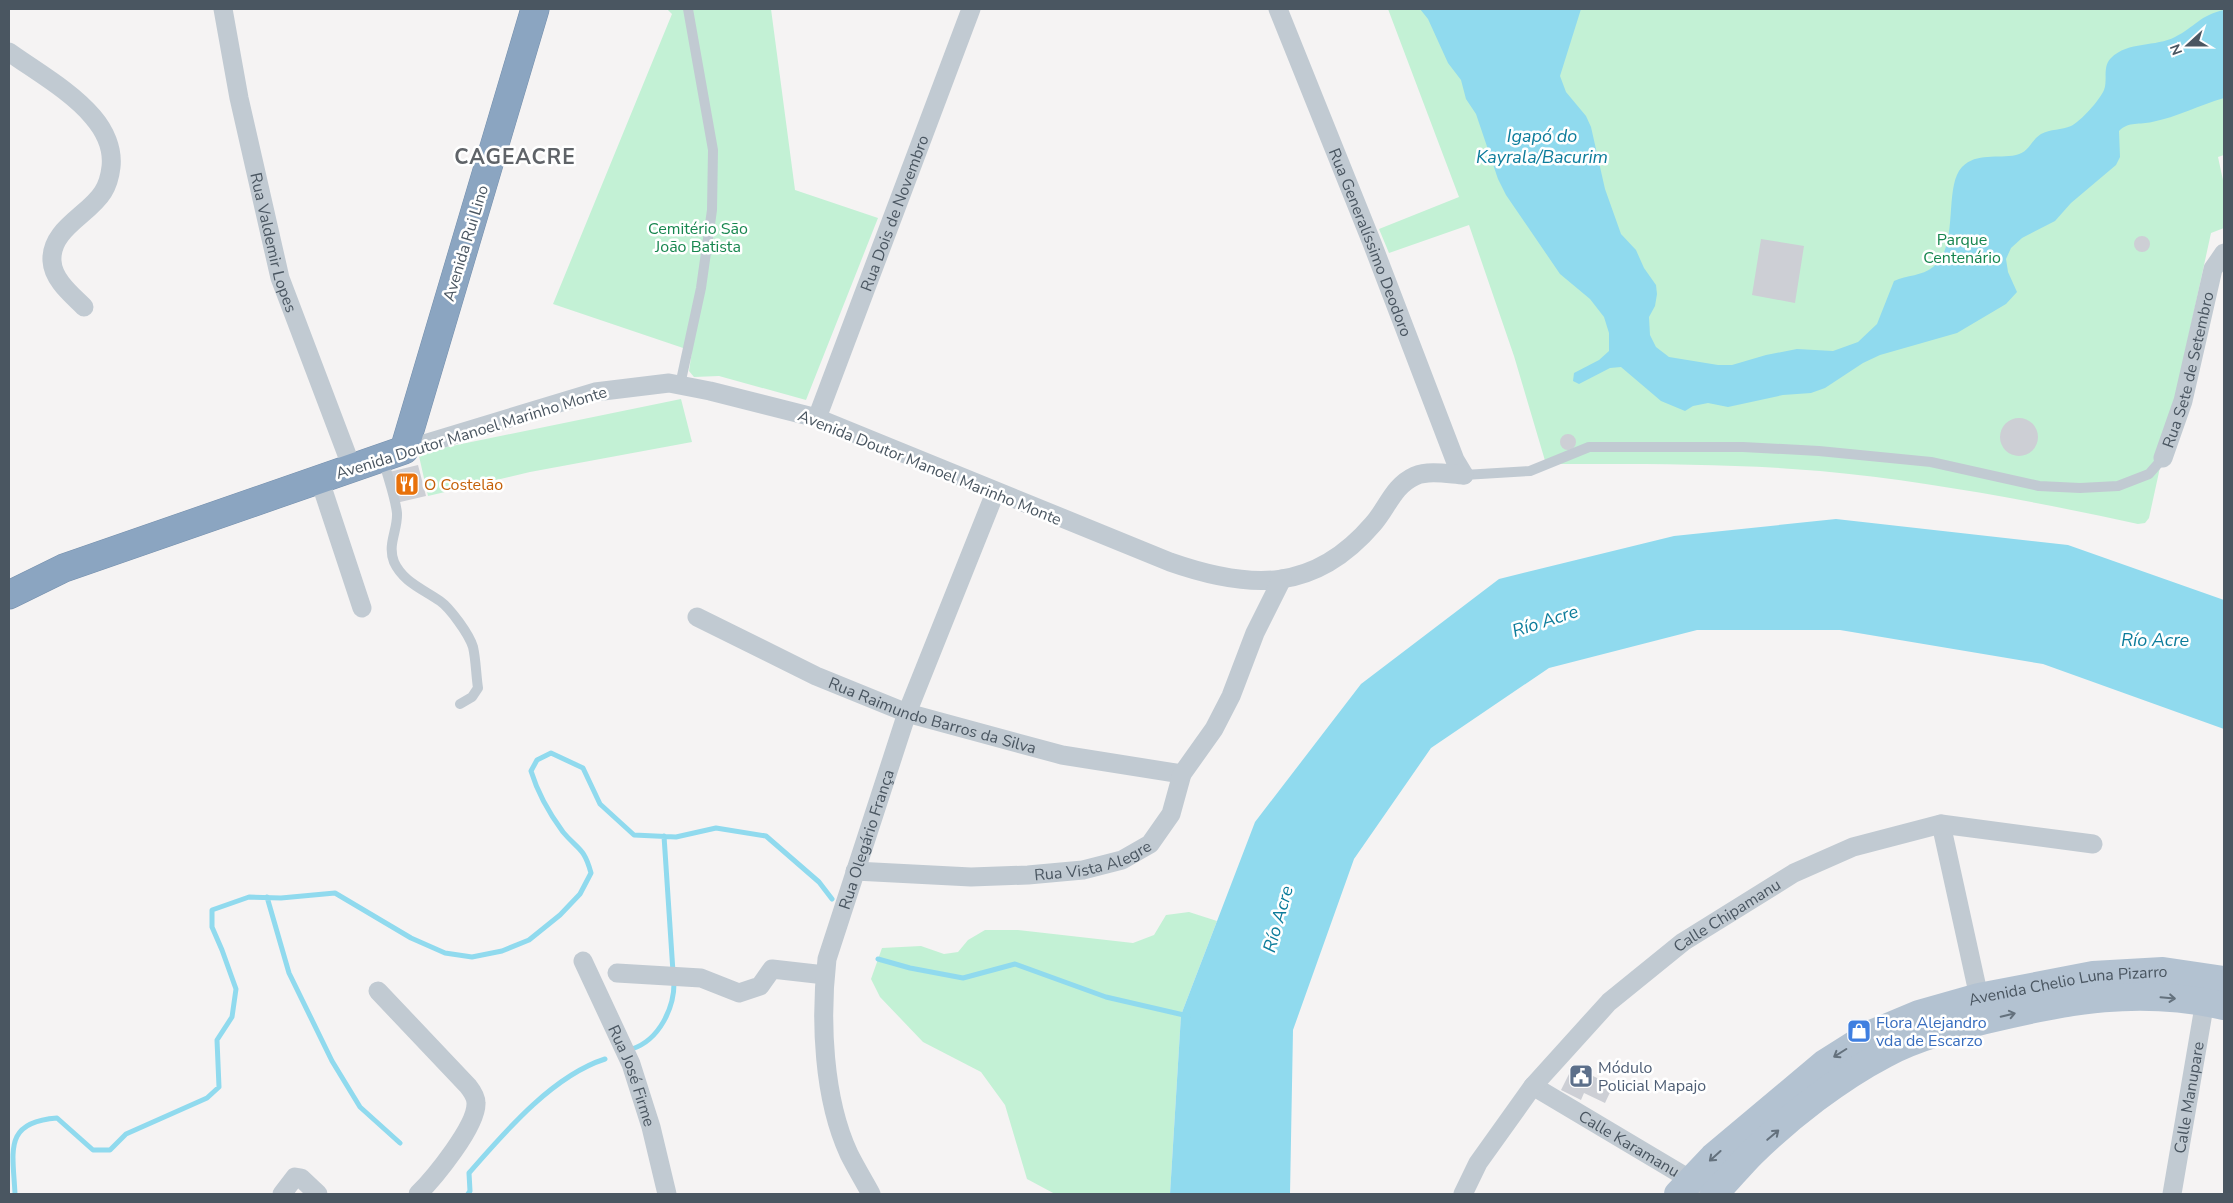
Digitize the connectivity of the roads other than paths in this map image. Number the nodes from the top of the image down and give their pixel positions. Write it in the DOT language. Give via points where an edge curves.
graph roads {
  1 [pos="223,9"];
  2 [pos="535,9"];
  3 [pos="688,9"];
  4 [pos="971,9"];
  5 [pos="1278,9"];
  6 [pos="9,52"];
  7 [pos="2224,252"];
  8 [pos="84,308"];
  9 [pos="680,385"];
  10 [pos="816,418"];
  11 [pos="393,454"];
  12 [pos="2163,458"];
  13 [pos="352,468"];
  14 [pos="1464,475"];
  15 [pos="319,478"];
  16 [pos="996,493"];
  17 [pos="1282,578"];
  18 [pos="9,595"];
  19 [pos="362,608"];
  20 [pos="697,617"];
  21 [pos="460,704"];
  22 [pos="907,713"];
  23 [pos="1182,774"];
  24 [pos="1941,824"];
  25 [pos="2093,844"];
  26 [pos="855,871"];
  27 [pos="583,961"];
  28 [pos="617,973"];
  29 [pos="825,975"];
  30 [pos="2224,980"];
  31 [pos="378,991"];
  32 [pos="1979,997"];
  33 [pos="2215,1004"];
  34 [pos="1533,1086"];
  35 [pos="1684,1187"];
  36 [pos="282,1194"];
  37 [pos="318,1194"];
  38 [pos="418,1194"];
  39 [pos="667,1194"];
  40 [pos="871,1194"];
  41 [pos="1463,1194"];
  42 [pos="1719,1194"];
  43 [pos="2172,1194"];
  1 -- 13 [label="street, Rua Valdemir Lopes" via="239,98 280,278"];
  2 -- 11 [label="highway, Avenida Rui Lino"];
  3 -- 9 [label="lane" via="713,150 712,210 701,288"];
  4 -- 10 [label="street, Rua Dois de Novembro"];
  5 -- 14 [label="street, Rua Generalíssimo Deodoro" via="1455,460"];
  6 -- 8 [label="street" via="79,104 93,117 108,140 112,158 109,178 102,193 65,230 54,248 52,261 55,274"];
  7 -- 12 [label="street, Rua Sete de Setembro" via="2213,269 2183,401"];
  9 -- 10 [label="street, Avenida Doutor Manoel Marinho Monte"];
  9 -- 11 [label="street, Avenida Doutor Manoel Marinho Monte" via="668,383 595,392"];
  10 -- 16 [label="street, Avenida Doutor Manoel Marinho Monte"];
  11 -- 13 [label="highway, Avenida Doutor Manoel Marinho Monte"];
  11 -- 21 [label="lane" via="397,516 391,542 393,559 398,570 411,582 441,602 472,645 478,688 472,697"];
  12 -- 14 [label="lane, Avenida Doutor Manoel Marinho Monte" via="2153,472 2118,486 2080,488 2039,486 1931,462 1743,447 1589,447 1530,471"];
  13 -- 15 [label="highway, Avenida Doutor Manoel Marinho Monte"];
  14 -- 17 [label="street, Avenida Doutor Manoel Marinho Monte" via="1432,473 1405,482 1393,492 1383,512 1354,545 1314,571"];
  15 -- 18 [label="highway, Avenida Doutor Manoel Marinho Monte" via="64,568"];
  15 -- 19 [label="street"];
  16 -- 17 [label="street, Avenida Doutor Manoel Marinho Monte" via="1209,575 1256,581"];
  16 -- 22 [label="street, Rua Olegário França"];
  17 -- 23 [label="street, Rua Vista Alegre" via="1255,633 1231,696 1214,729"];
  20 -- 22 [label="street, Rua Raimundo Barros da Silva" via="816,676"];
  22 -- 23 [label="street, Rua Raimundo Barros da Silva" via="1062,755"];
  22 -- 26 [label="street, Rua Olegário França"];
  23 -- 26 [label="street, Rua Vista Alegre" via="1166,822 1150,844 1122,860 1083,870 1028,875 971,877"];
  24 -- 25 [label="street, Calle Chipamanu"];
  24 -- 32 [label="street"];
  24 -- 34 [label="street, Calle Chipamanu" via="1852,847 1794,873 1683,942 1609,1002"];
  26 -- 29 [label="street, Rua Olegário França"];
  27 -- 39 [label="street, Rua José Firme" via="631,1064"];
  28 -- 29 [label="street" via="701,978 739,993 760,986 772,969"];
  29 -- 40 [label="street, Rua Olegário França" via="823,996 829,1081 848,1153"];
  30 -- 32 [label="main road, Avenida Chelio Luna Pizarro" via="2163,971 2093,975"];
  31 -- 38 [label="street" via="473,1093 476,1103 469,1129"];
  32 -- 35 [label="main road, Avenida Chelio Luna Pizarro, one-way" via="1919,1014 1870,1034 1833,1058 1768,1110"];
  42 -- 33 [label="main road, Avenida Chelio Luna Pizarro, one-way" via="1753,1152 1806,1107 1887,1053 1952,1029 2081,1000 2137,996"];
  33 -- 43 [label="street, Calle Manupare"];
  34 -- 35 [label="street, Calle Karamanu"];
  34 -- 41 [label="street, Calle Chipamanu" via="1478,1163"];
  35 -- 42 [label="street, Calle Karamanu"];
  36 -- 37 [label="street" via="294,1177 301,1178"];
}
